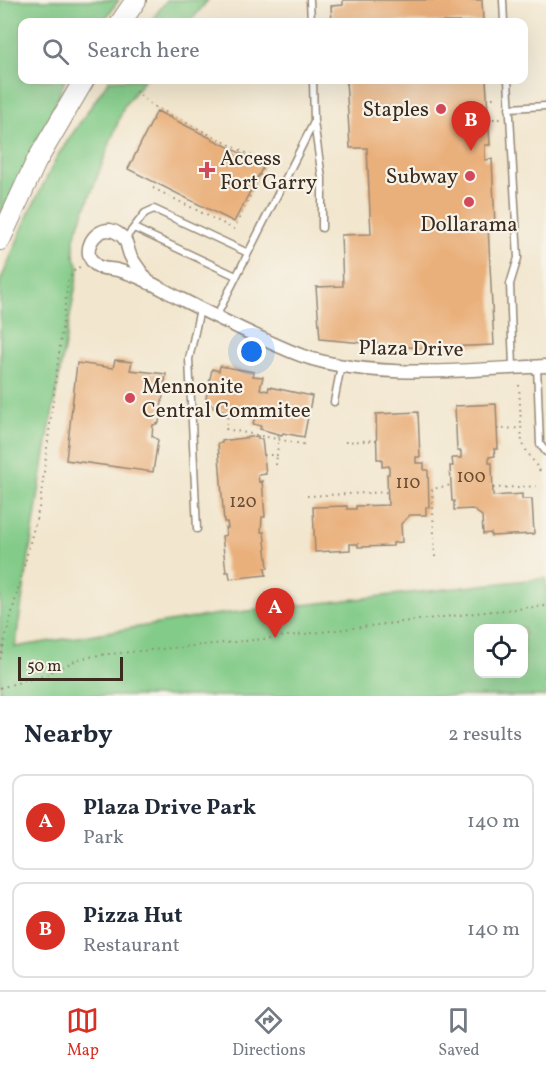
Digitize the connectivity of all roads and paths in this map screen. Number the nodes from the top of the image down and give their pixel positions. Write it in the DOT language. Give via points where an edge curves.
graph roads {
  1 [pos="135,0"];
  2 [pos="310,0"];
  3 [pos="503,0"];
  4 [pos="124,18"];
  5 [pos="311,18"];
  6 [pos="504,18"];
  7 [pos="82,84"];
  8 [pos="314,84"];
  9 [pos="508,84"];
  10 [pos="136,91"];
  11 [pos="546,106"];
  12 [pos="509,108"];
  13 [pos="314,122"];
  14 [pos="153,188"];
  15 [pos="134,228"];
  16 [pos="322,228"];
  17 [pos="0,240"];
  18 [pos="125,240"];
  19 [pos="248,253"];
  20 [pos="91,259"];
  21 [pos="236,276"];
  22 [pos="149,283"];
  23 [pos="200,309"];
  24 [pos="216,317"];
  25 [pos="341,366"];
  26 [pos="542,366"];
  27 [pos="513,367"];
  28 [pos="519,385"];
  29 [pos="334,402"];
  30 [pos="229,411"];
  31 [pos="521,428"];
  32 [pos="497,429"];
  33 [pos="279,434"];
  34 [pos="278,439"];
  35 [pos="377,440"];
  36 [pos="345,442"];
  37 [pos="307,445"];
  38 [pos="546,452"];
  39 [pos="264,455"];
  40 [pos="277,455"];
  41 [pos="276,465"];
  42 [pos="540,471"];
  43 [pos="451,485"];
  44 [pos="540,486"];
  45 [pos="493,488"];
  46 [pos="388,492"];
  47 [pos="307,496"];
  48 [pos="197,529"];
  49 [pos="435,557"];
  50 [pos="546,606"];
  51 [pos="0,659"];
  52 [pos="0,688"];
  1 -- 4 [label="main road"];
  2 -- 5 [label="lane"];
  3 -- 6 [label="lane"];
  7 -- 17 [label="main road" via="36,162"];
  8 -- 13 [label="lane"];
  9 -- 12 [label="lane"];
  10 -- 14 [label="path" via="151,105 266,164 234,229"];
  11 -- 12 [label="lane"];
  12 -- 27 [label="lane" via="518,258 510,284"];
  13 -- 16 [label="lane" via="322,178"];
  13 -- 19 [label="lane"];
  15 -- 18 [label="lane"];
  15 -- 19 [label="lane" via="154,209"];
  15 -- 21 [label="lane"];
  18 -- 20 [label="street" via="114,230 97,233 89,246"];
  18 -- 22 [label="street, Plaza Drive" via="129,255"];
  19 -- 21 [label="lane"];
  20 -- 22 [label="street, Plaza Drive" via="104,269 118,270"];
  20 -- 51 [label="path" via="74,270 68,281 40,504"];
  21 -- 24 [label="lane"];
  22 -- 23 [label="street, Plaza Drive"];
  23 -- 24 [label="street, Plaza Drive"];
  23 -- 48 [label="lane" via="189,359"];
  24 -- 25 [label="street, Plaza Drive" via="291,352"];
  25 -- 27 [label="street, Plaza Drive" via="393,371"];
  25 -- 29 [label="lane"];
  26 -- 27 [label="street, Plaza Drive"];
  26 -- 38 [label="lane" via="540,444"];
  28 -- 31 [label="path"];
  30 -- 34 [label="path" via="226,429"];
  31 -- 32 [label="path"];
  31 -- 42 [label="path" via="522,444"];
  33 -- 34 [label="path"];
  34 -- 37 [label="path"];
  34 -- 40 [label="path"];
  35 -- 36 [label="path"];
  39 -- 40 [label="path"];
  40 -- 41 [label="path"];
  43 -- 49 [label="path" via="430,490"];
  44 -- 45 [label="path"];
  46 -- 47 [label="path"];
  50 -- 52 [label="path" via="99,655"];
}
